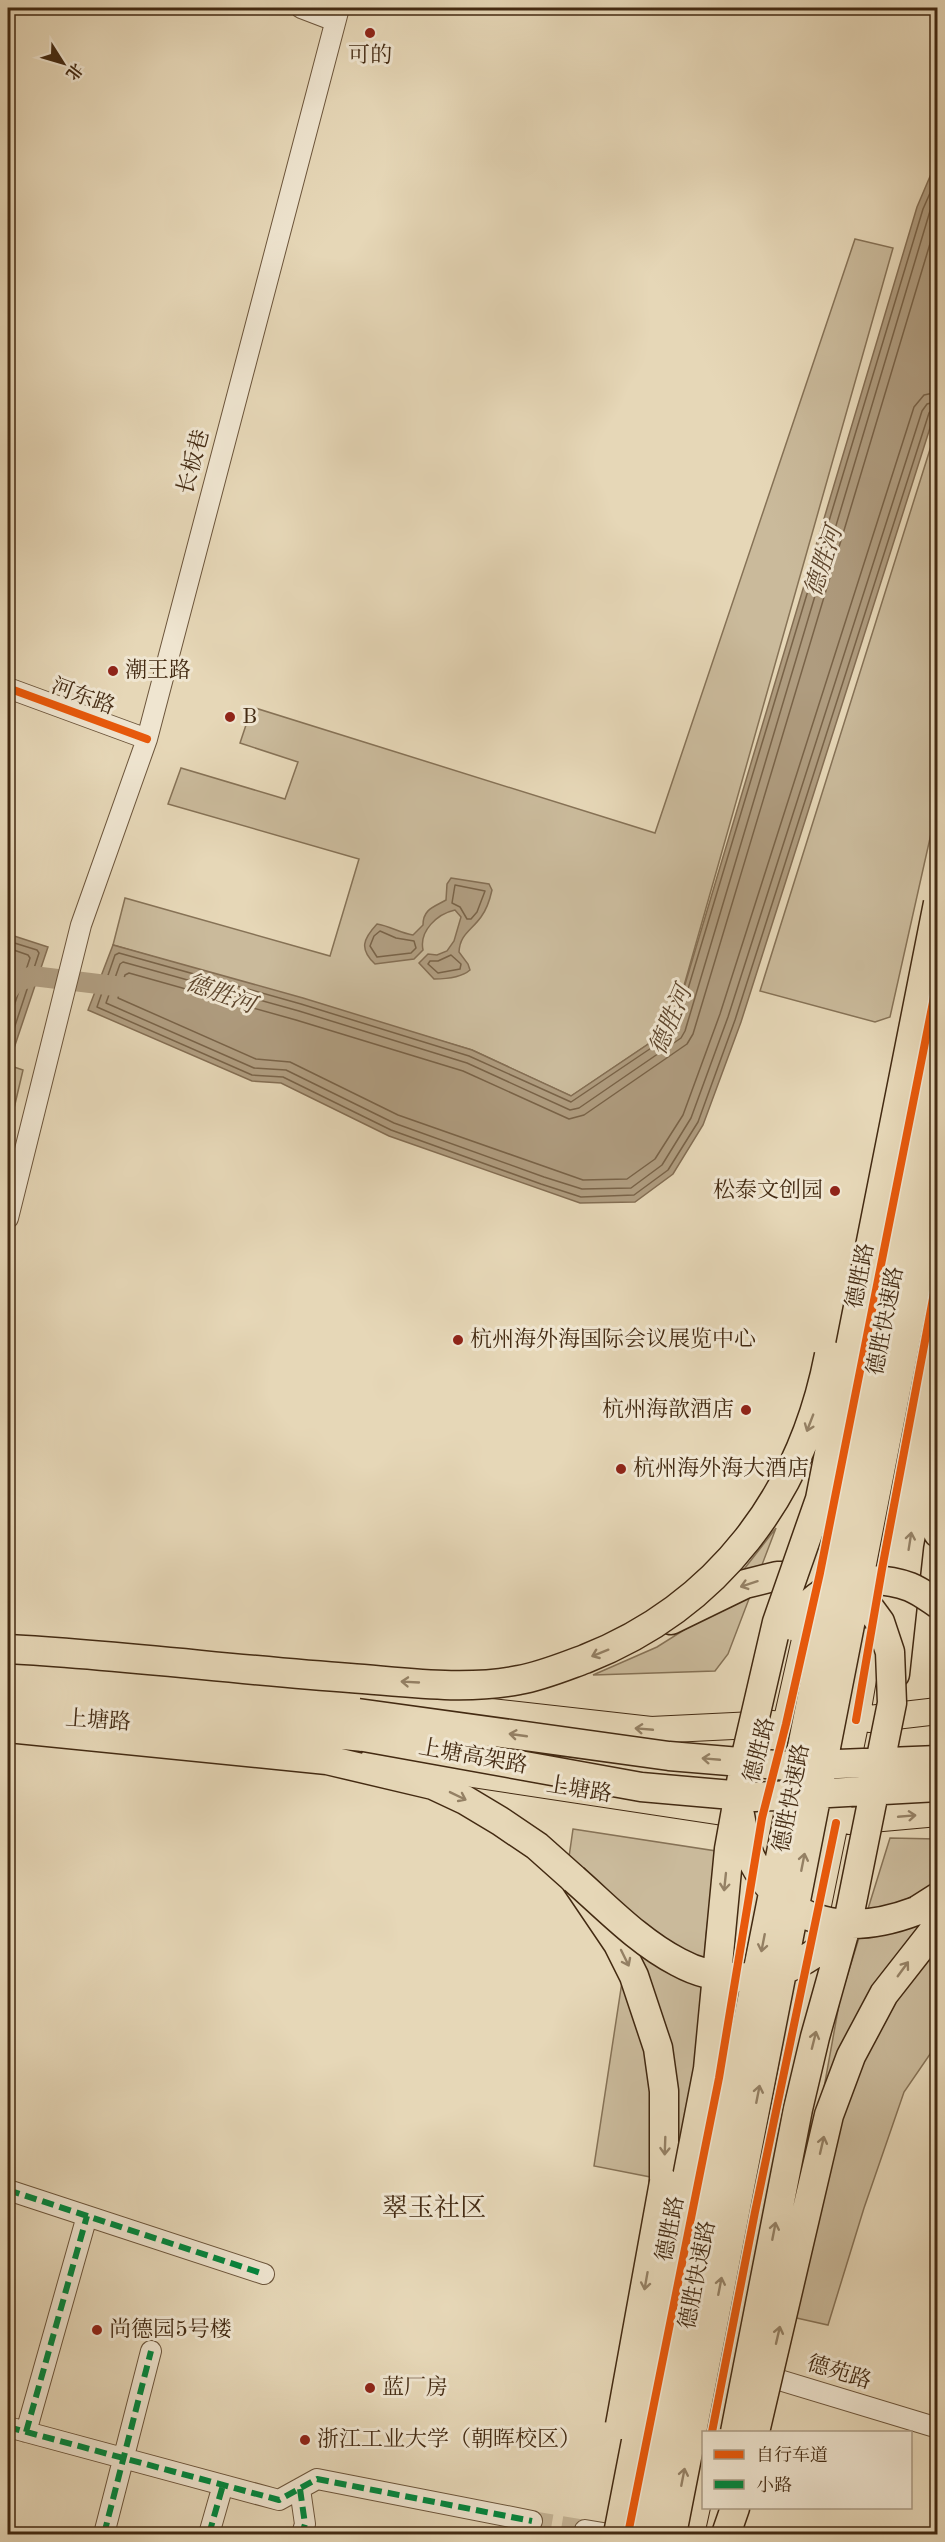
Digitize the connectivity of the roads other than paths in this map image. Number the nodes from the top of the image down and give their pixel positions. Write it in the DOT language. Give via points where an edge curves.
graph roads {
  1 [pos="301,8"];
  2 [pos="337,14"];
  3 [pos="8,688"];
  4 [pos="147,739"];
  5 [pos="938,879"];
  6 [pos="938,903"];
  7 [pos="938,977"];
  8 [pos="938,1061"];
  9 [pos="938,1175"];
  10 [pos="8,1218"];
  11 [pos="938,1272"];
  12 [pos="938,1388"];
  13 [pos="938,1473"];
  14 [pos="938,1533"];
  15 [pos="938,1604"];
  16 [pos="634,1637"];
  17 [pos="8,1648"];
  18 [pos="173,1649"];
  19 [pos="8,1663"];
  20 [pos="212,1667"];
  21 [pos="766,1667"];
  22 [pos="8,1676"];
  23 [pos="250,1684"];
  24 [pos="8,1702"];
  25 [pos="892,1703"];
  26 [pos="938,1711"];
  27 [pos="8,1714"];
  28 [pos="856,1720"];
  29 [pos="786,1724"];
  30 [pos="8,1728"];
  31 [pos="938,1760"];
  32 [pos="938,1787"];
  33 [pos="750,1811"];
  34 [pos="938,1814"];
  35 [pos="836,1823"];
  36 [pos="574,1879"];
  37 [pos="938,1897"];
  38 [pos="850,1912"];
  39 [pos="938,1925"];
  40 [pos="8,2190"];
  41 [pos="87,2216"];
  42 [pos="264,2274"];
  43 [pos="151,2351"];
  44 [pos="725,2367"];
  45 [pos="760,2373"];
  46 [pos="938,2428"];
  47 [pos="16,2429"];
  48 [pos="712,2431"];
  49 [pos="735,2431"];
  50 [pos="747,2431"];
  51 [pos="755,2431"];
  52 [pos="124,2458"];
  53 [pos="702,2484"];
  54 [pos="223,2485"];
  55 [pos="300,2489"];
  56 [pos="720,2509"];
  57 [pos="733,2509"];
  58 [pos="532,2521"];
  59 [pos="593,2532"];
  60 [pos="104,2535"];
  61 [pos="209,2535"];
  62 [pos="302,2535"];
  63 [pos="609,2535"];
  64 [pos="618,2535"];
  65 [pos="628,2535"];
  66 [pos="646,2535"];
  67 [pos="672,2535"];
  68 [pos="691,2535"];
  69 [pos="715,2535"];
  70 [pos="725,2535"];
  1 -- 2 [label="street"];
  2 -- 4 [label="street, 长板巷"];
  3 -- 4 [label="street, 河东路"];
  4 -- 10 [label="street, 长板巷" via="81,925"];
  5 -- 16 [label="highway, one-way, bridge" via="896,1021 826,1367 800,1450 770,1510 741,1549 708,1583"];
  6 -- 21 [label="highway, bridge" via="820,1499 777,1622"];
  7 -- 29 [label="main road, 德胜路" via="858,1386"];
  8 -- 66 [label="highway, 德胜快速路, one-way, bridge"];
  67 -- 9 [label="highway, 德胜快速路, one-way, bridge"];
  11 -- 28 [label="main road"];
  25 -- 12 [label="highway, one-way, bridge" via="909,1545"];
  13 -- 14 [label="highway" via="934,1509"];
  15 -- 21 [label="highway, bridge" via="909,1587 888,1582 869,1580 837,1586 819,1595 804,1610"];
  16 -- 20 [label="highway, one-way, bridge" via="551,1672 517,1681 414,1683"];
  25 -- 16 [label="highway, one-way, bridge" via="890,1652 880,1622 852,1591 828,1580 777,1576 745,1584"];
  17 -- 20 [label="highway, bridge"];
  18 -- 20 [label="main road"];
  19 -- 23 [label="main road"];
  20 -- 23 [label="main road"];
  21 -- 33 [label="highway, bridge" via="754,1715"];
  31 -- 22 [label="highway, 上塘高架路, one-way, bridge" via="788,1766 669,1756 358,1713"];
  29 -- 23 [label="main road, one-way" via="651,1730"];
  24 -- 32 [label="highway, 上塘高架路, bridge" via="364,1737 641,1786 755,1797"];
  25 -- 38 [label="highway, bridge"];
  26 -- 28 [label="main road"];
  27 -- 33 [label="main road, 上塘路" via="145,1725"];
  28 -- 29 [label="main road"];
  28 -- 35 [label="main road"];
  29 -- 33 [label="main road, 德胜路"];
  30 -- 36 [label="highway, one-way" via="327,1760 393,1774 434,1785 465,1800 537,1846"];
  33 -- 35 [label="main road, 上塘路"];
  33 -- 37 [label="highway, bridge" via="745,1843 752,1860 777,1895 818,1920 832,1924 890,1921"];
  33 -- 64 [label="highway, one-way, bridge" via="724,1893 708,2069"];
  33 -- 65 [label="main road, 德胜路" via="719,2078"];
  35 -- 34 [label="main road, 上塘路, one-way"];
  35 -- 44 [label="main road"];
  36 -- 38 [label="highway, bridge" via="639,1936 678,1962 713,1975 771,1974 800,1963 828,1942"];
  36 -- 59 [label="highway, one-way, bridge" via="618,1944 634,1976 657,2048 664,2091 664,2182"];
  49 -- 38 [label="highway, one-way, bridge" via="798,2109"];
  51 -- 39 [label="highway, one-way, bridge" via="829,2115 851,2056 884,1994"];
  40 -- 41 [label="street"];
  41 -- 42 [label="street"];
  41 -- 47 [label="street"];
  43 -- 52 [label="street"];
  44 -- 45 [label="street, 德苑路"];
  44 -- 48 [label="main road"];
  45 -- 46 [label="street, 德苑路"];
  45 -- 50 [label="street"];
  47 -- 52 [label="street"];
  52 -- 54 [label="street"];
  52 -- 60 [label="street"];
  53 -- 68 [label="main road"];
  54 -- 55 [label="street" via="279,2500"];
  54 -- 61 [label="street"];
  55 -- 58 [label="street" via="317,2479"];
  55 -- 62 [label="street" via="305,2524"];
  56 -- 69 [label="highway"];
  57 -- 70 [label="highway"];
  59 -- 63 [label="street"];
}
